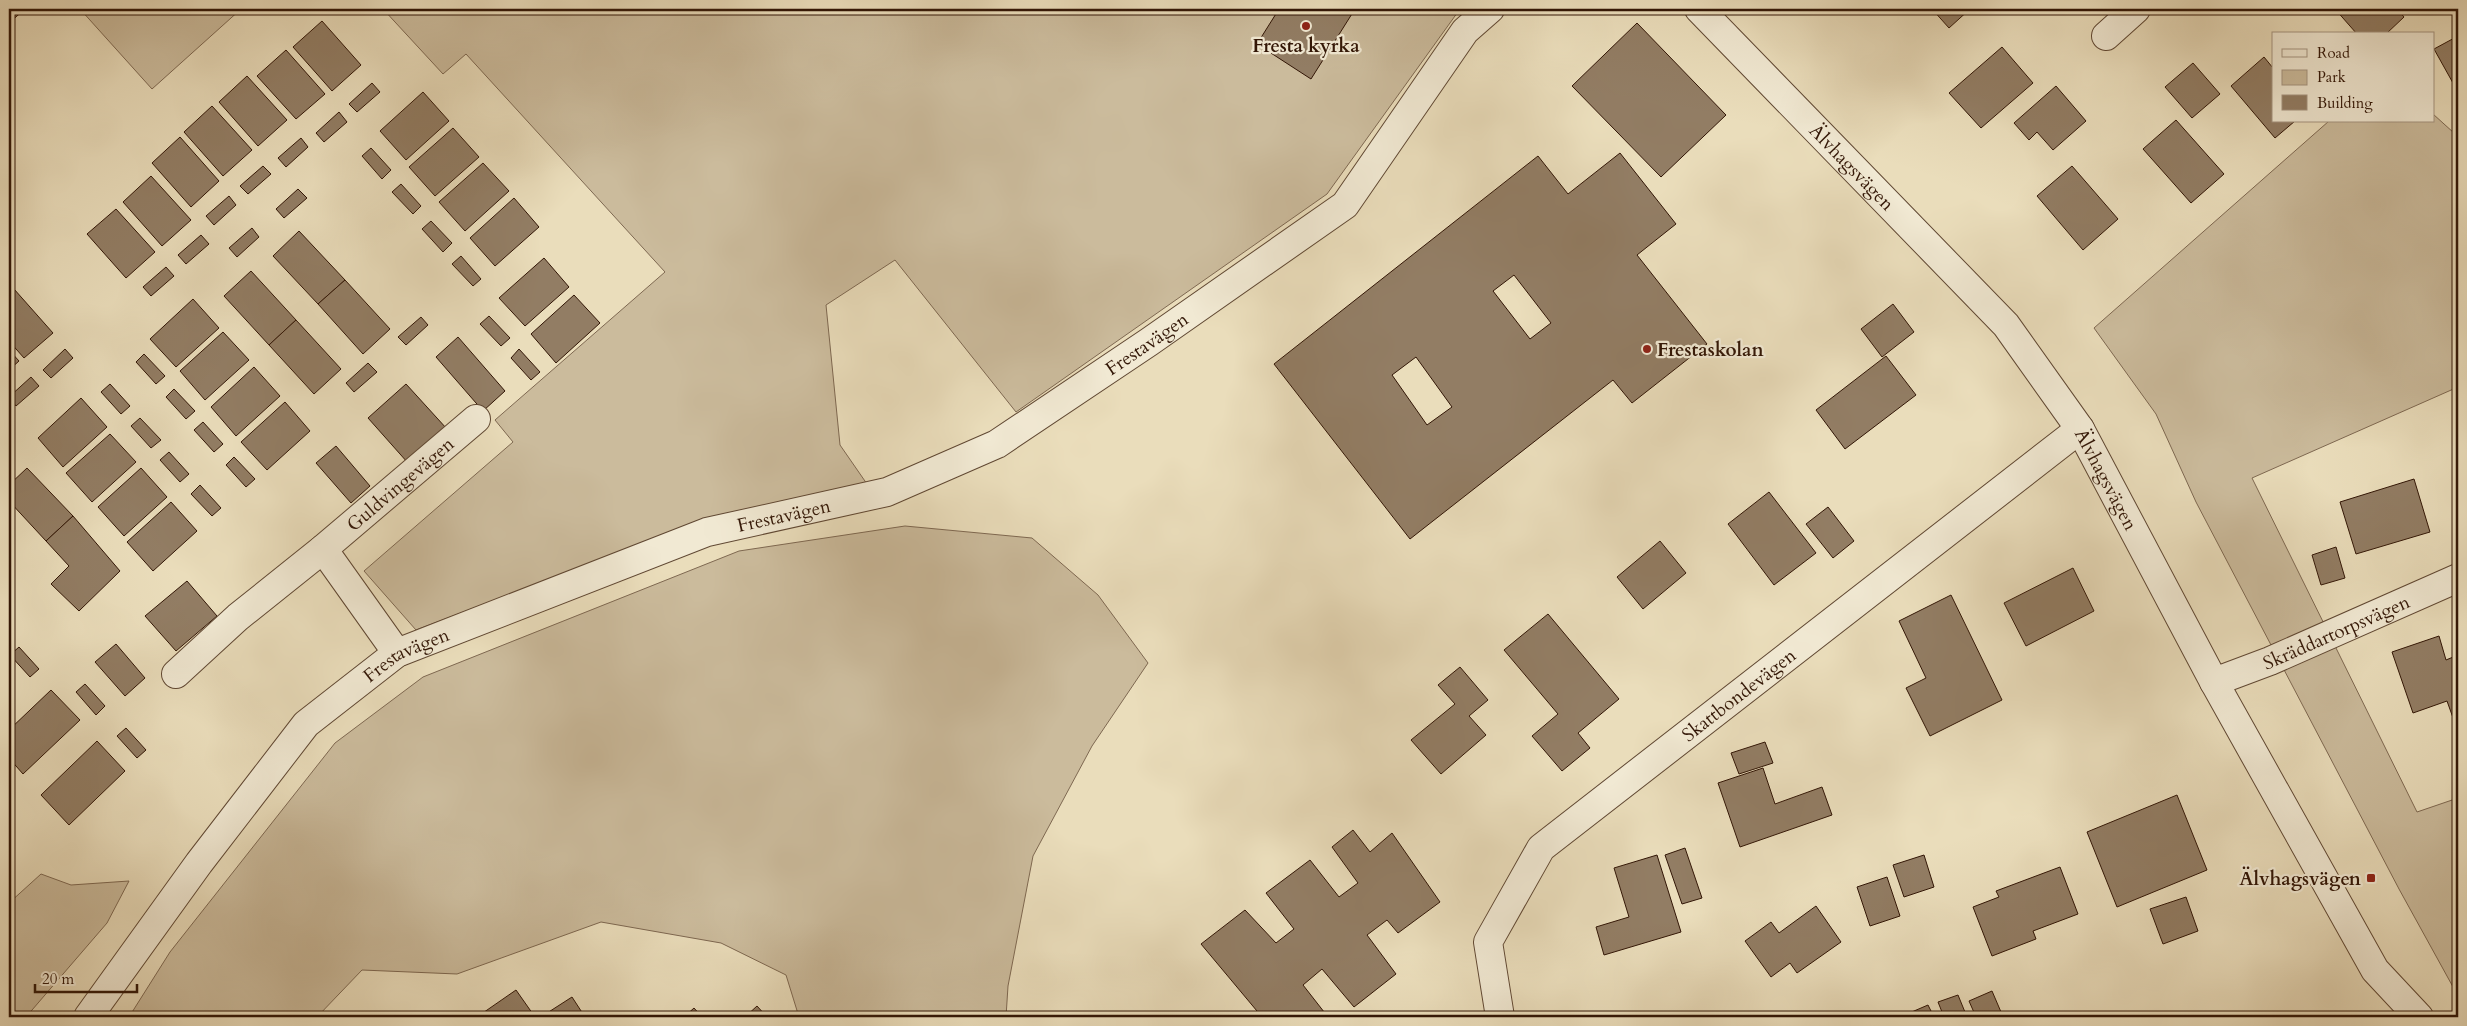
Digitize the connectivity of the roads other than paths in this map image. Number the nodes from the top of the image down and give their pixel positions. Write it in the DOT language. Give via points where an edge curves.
graph roads {
  1 [pos="1490,9"];
  2 [pos="1699,9"];
  3 [pos="2136,9"];
  4 [pos="2106,36"];
  5 [pos="476,419"];
  6 [pos="2080,429"];
  7 [pos="323,549"];
  8 [pos="2458,578"];
  9 [pos="397,653"];
  10 [pos="176,674"];
  11 [pos="2214,682"];
  12 [pos="88,1017"];
  13 [pos="1500,1017"];
  14 [pos="2420,1017"];
  1 -- 9 [label="street, Frestavägen" via="1464,31 1345,204 997,444 887,492 708,532"];
  2 -- 6 [label="street, Älvhagsvägen" via="2006,325"];
  3 -- 4 [label="street"];
  5 -- 7 [label="street, Guldvingevägen"];
  6 -- 11 [label="street, Älvhagsvägen"];
  6 -- 13 [label="street, Skattbondevägen" via="1541,848 1488,942"];
  7 -- 9 [label="street"];
  7 -- 10 [label="street, Guldvingevägen" via="238,617"];
  8 -- 11 [label="street, Skräddartorpsvägen" via="2270,661"];
  9 -- 12 [label="street, Frestavägen" via="306,724 199,863"];
  11 -- 14 [label="street, Älvhagsvägen" via="2375,970"];
}
